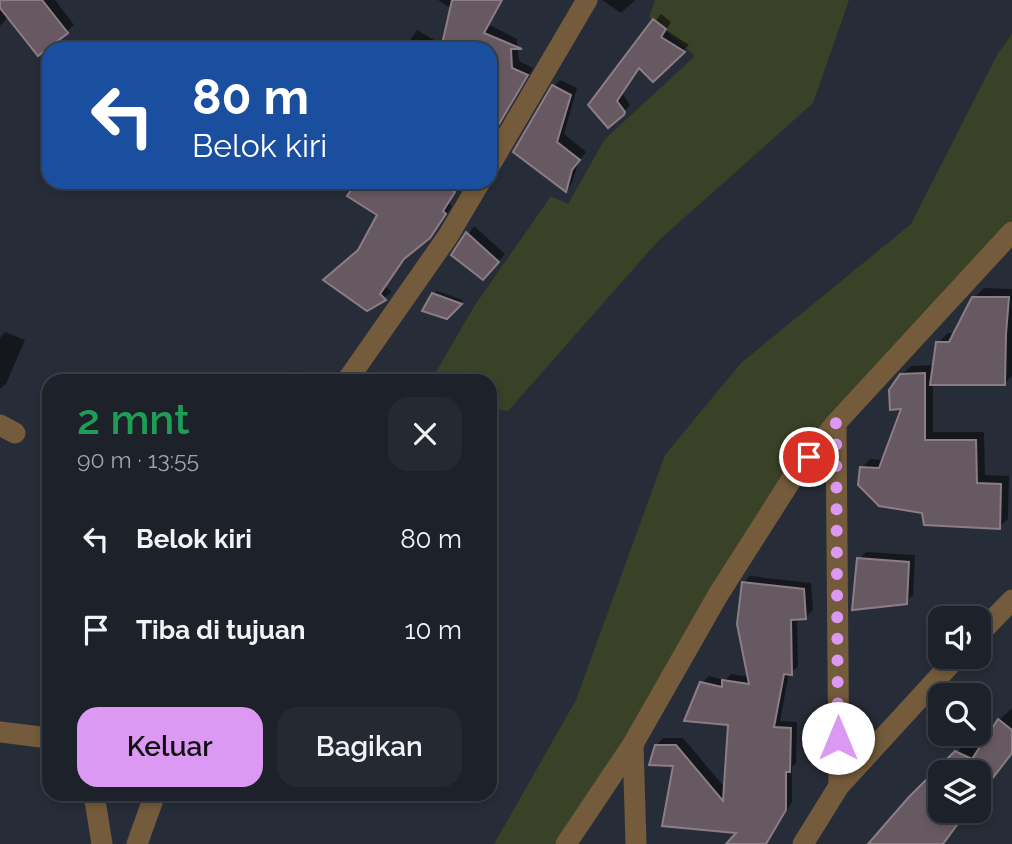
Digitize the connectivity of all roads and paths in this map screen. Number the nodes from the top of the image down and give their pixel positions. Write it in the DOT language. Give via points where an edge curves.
graph roads {
  1 [pos="587,0"];
  2 [pos="497,153"];
  3 [pos="476,189"];
  4 [pos="1012,232"];
  5 [pos="352,374"];
  6 [pos="836,423"];
  7 [pos="1012,600"];
  8 [pos="991,622"];
  9 [pos="946,669"];
  10 [pos="0,733"];
  11 [pos="42,737"];
  12 [pos="633,744"];
  13 [pos="839,786"];
  14 [pos="95,801"];
  15 [pos="152,801"];
  16 [pos="102,844"];
  17 [pos="137,844"];
  18 [pos="566,844"];
  19 [pos="636,844"];
  20 [pos="803,844"];
  1 -- 2 [label="street"];
  3 -- 5 [label="street"];
  4 -- 6 [label="street"];
  6 -- 12 [label="street" via="764,521"];
  6 -- 13 [label="street"];
  7 -- 8 [label="street"];
  9 -- 13 [label="street"];
  10 -- 11 [label="street"];
  12 -- 18 [label="street"];
  12 -- 19 [label="street"];
  13 -- 20 [label="street"];
  14 -- 16 [label="street"];
  15 -- 17 [label="street"];
}
